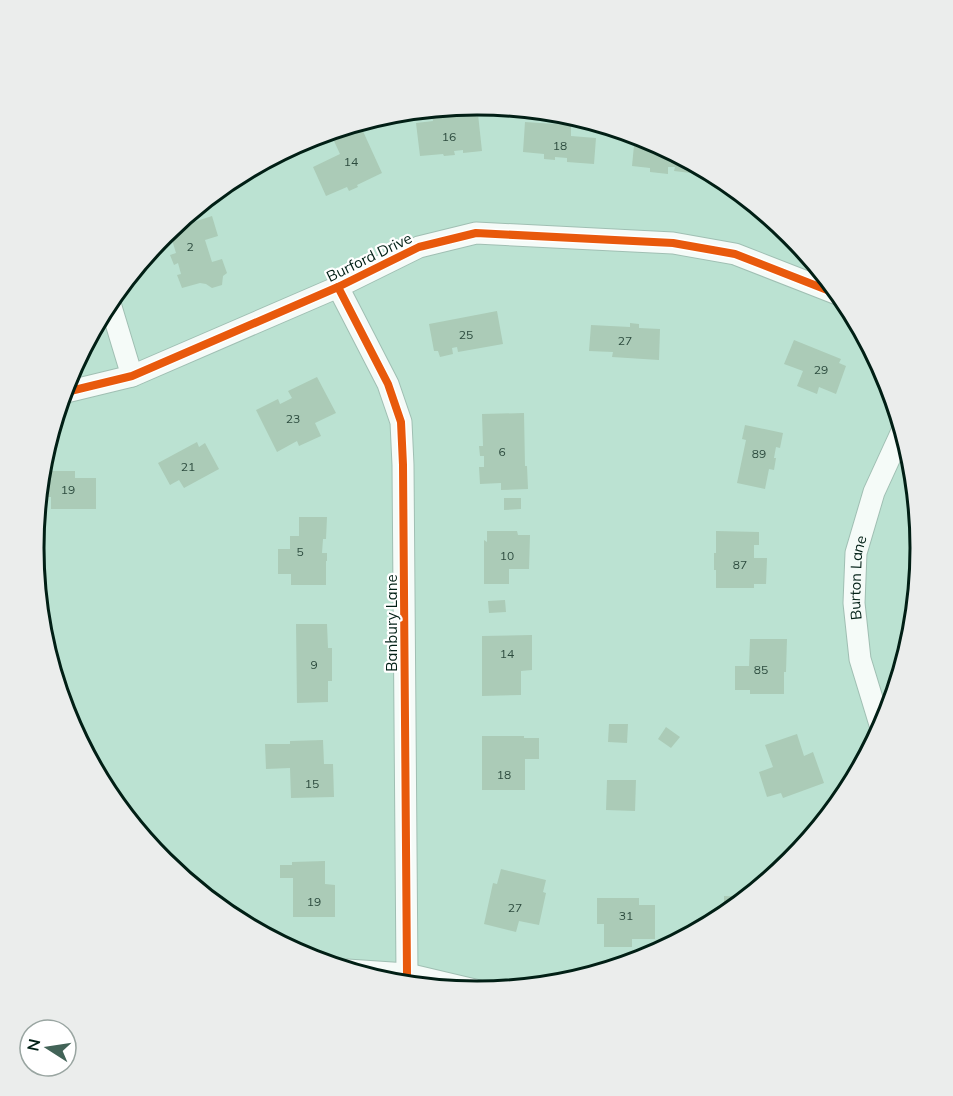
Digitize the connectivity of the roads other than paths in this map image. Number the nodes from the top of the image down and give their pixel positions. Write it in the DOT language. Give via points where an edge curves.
graph roads {
  1 [pos="338,287"];
  2 [pos="823,288"];
  3 [pos="113,313"];
  4 [pos="132,376"];
  5 [pos="73,390"];
  6 [pos="896,443"];
  7 [pos="877,714"];
  8 [pos="392,973"];
  9 [pos="407,974"];
  10 [pos="419,977"];
  1 -- 2 [label="street, Burford Drive" via="419,247 476,232 673,243 735,254"];
  1 -- 4 [label="street, Burford Drive"];
  1 -- 9 [label="street, Banbury Lane" via="388,384 400,422"];
  3 -- 4 [label="street"];
  4 -- 5 [label="street, Burford Drive"];
  6 -- 7 [label="street, Burton Lane" via="874,492 856,553 854,603 860,659"];
  8 -- 9 [label="street"];
  9 -- 10 [label="street"];
}
